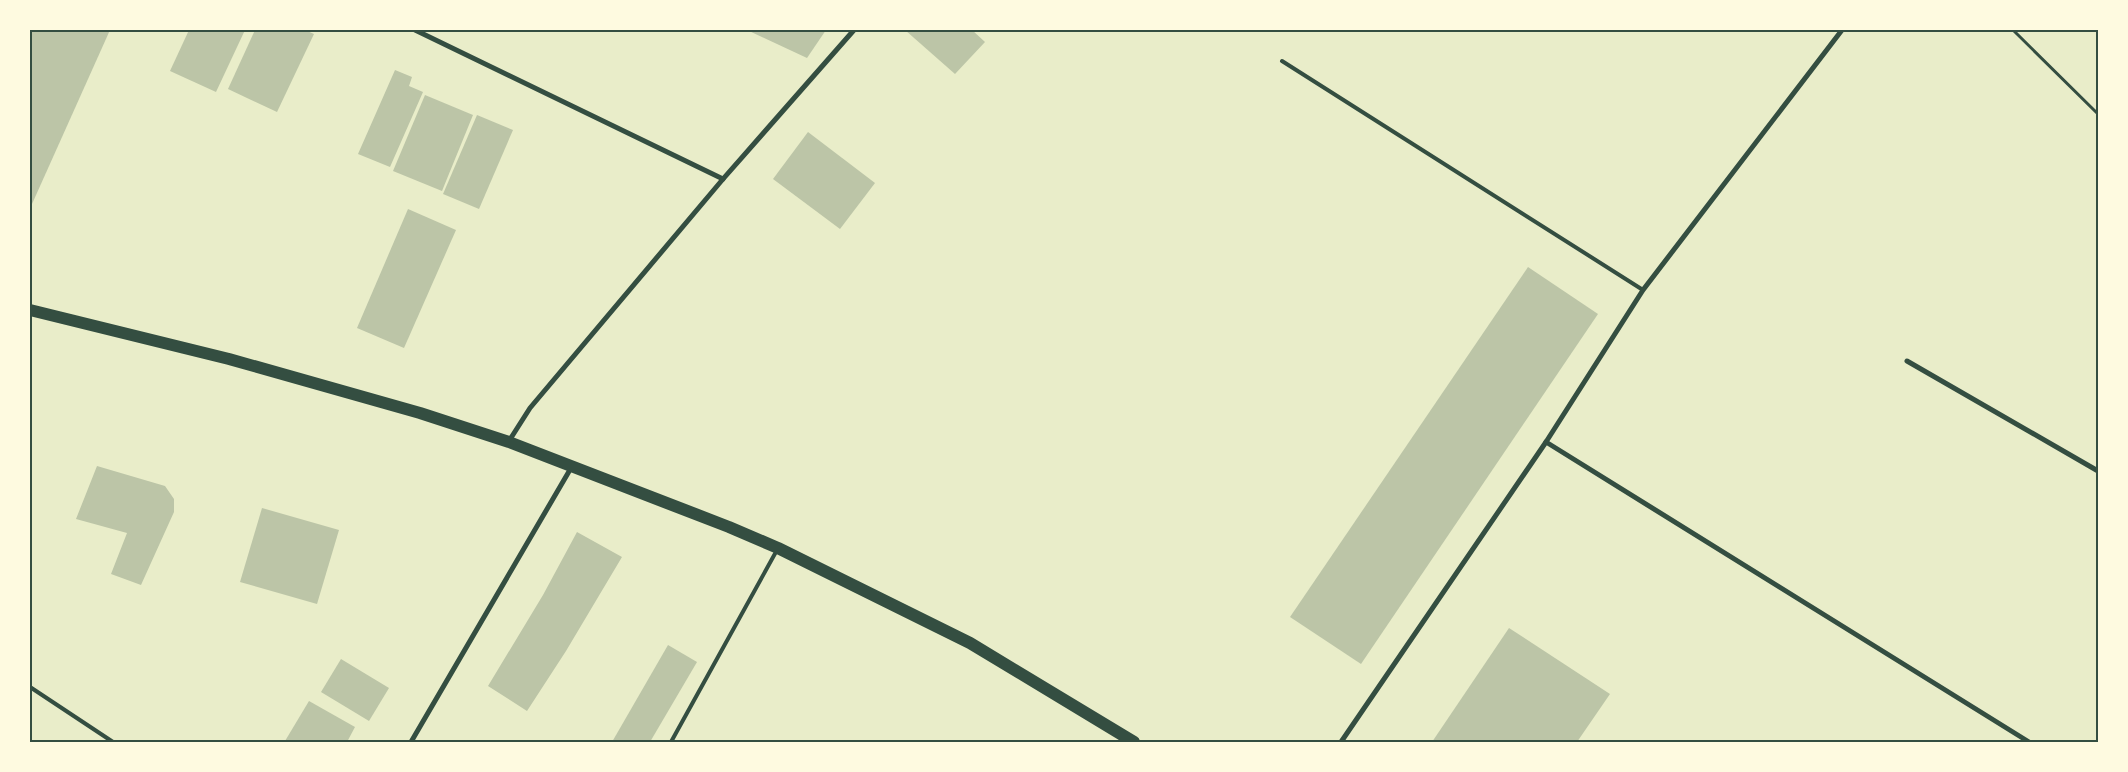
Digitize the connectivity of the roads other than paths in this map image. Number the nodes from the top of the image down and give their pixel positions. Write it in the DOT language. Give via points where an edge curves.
graph roads {
  1 [pos="415,30"];
  2 [pos="854,30"];
  3 [pos="1842,30"];
  4 [pos="1282,61"];
  5 [pos="723,179"];
  6 [pos="1643,290"];
  7 [pos="30,310"];
  8 [pos="1907,361"];
  9 [pos="508,442"];
  10 [pos="1546,442"];
  11 [pos="571,467"];
  12 [pos="2098,471"];
  13 [pos="778,548"];
  14 [pos="30,687"];
  15 [pos="113,742"];
  16 [pos="411,742"];
  17 [pos="671,742"];
  18 [pos="1134,742"];
  19 [pos="1341,742"];
  20 [pos="2028,742"];
  1 -- 5 [label="street"];
  2 -- 5 [label="street"];
  3 -- 6 [label="street"];
  4 -- 6 [label="lane"];
  5 -- 9 [label="street" via="530,408"];
  6 -- 10 [label="street"];
  7 -- 9 [label="main road" via="239,362 420,413"];
  8 -- 12 [label="street"];
  9 -- 11 [label="main road"];
  10 -- 19 [label="street"];
  10 -- 20 [label="street"];
  11 -- 13 [label="main road"];
  11 -- 16 [label="street"];
  13 -- 17 [label="lane"];
  13 -- 18 [label="main road" via="970,643"];
  14 -- 15 [label="lane"];
}
